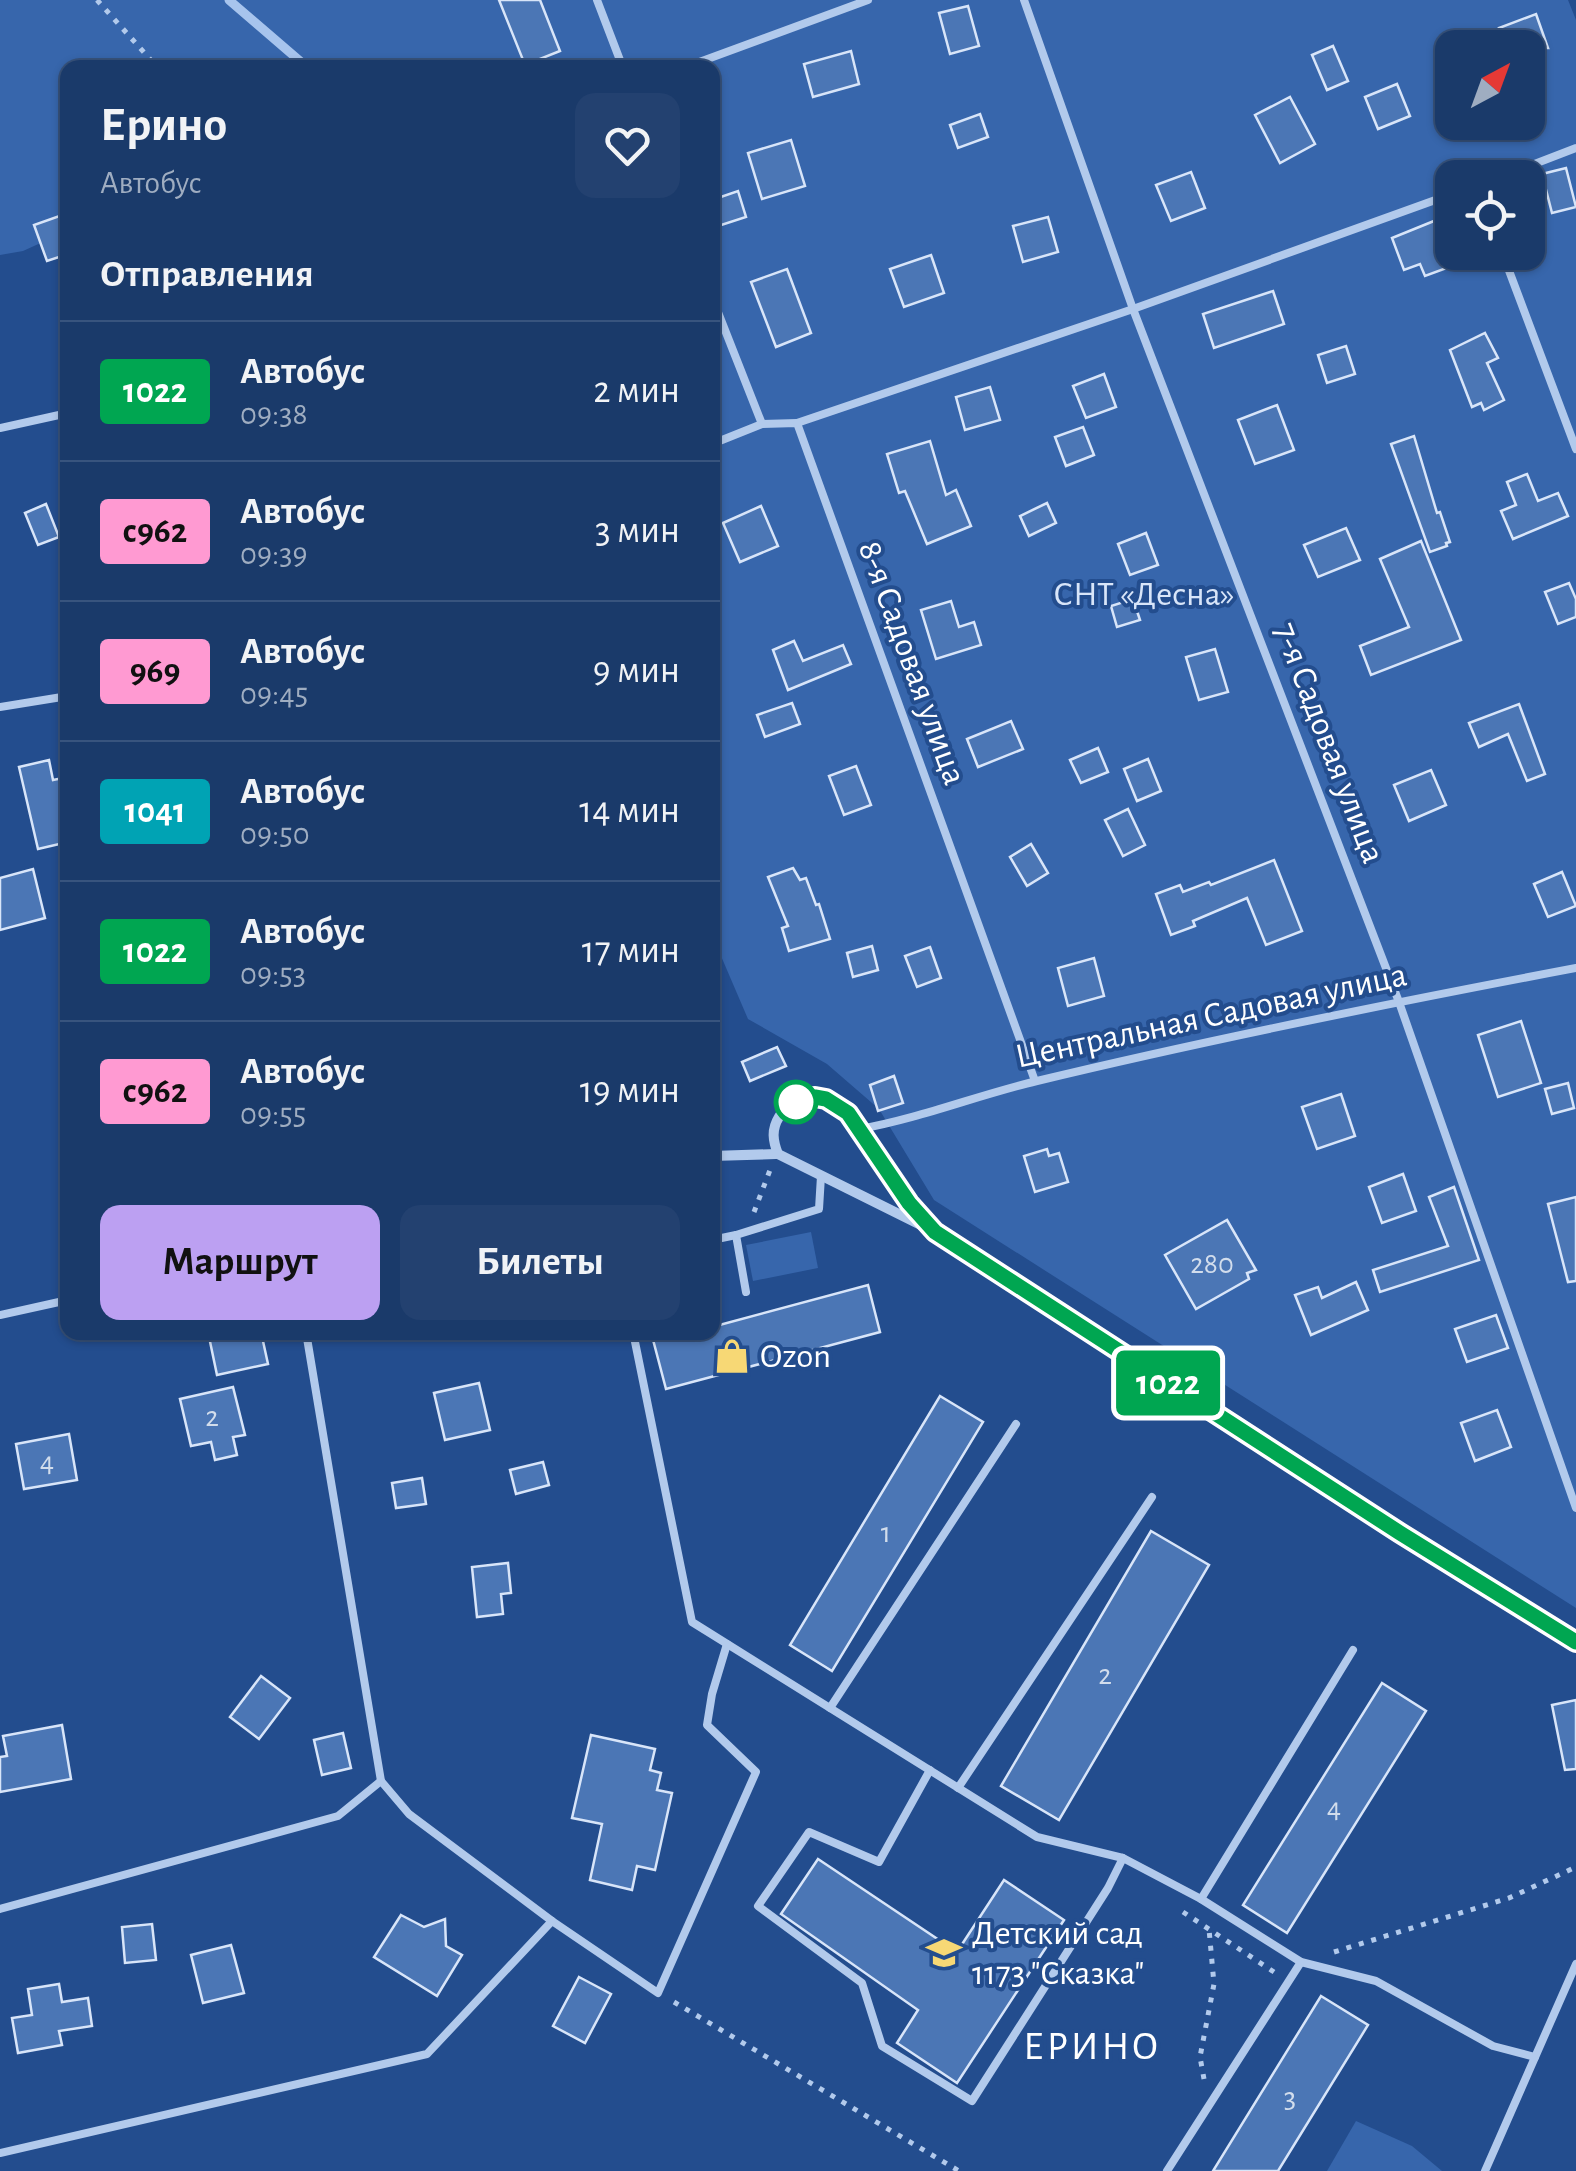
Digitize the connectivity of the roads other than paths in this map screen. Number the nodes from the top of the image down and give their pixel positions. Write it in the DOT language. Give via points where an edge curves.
graph roads {
  1 [pos="597,0"];
  2 [pos="868,0"];
  3 [pos="1024,0"];
  4 [pos="620,60"];
  5 [pos="705,60"];
  6 [pos="1576,148"];
  7 [pos="1545,160"];
  8 [pos="1435,200"];
  9 [pos="1509,270"];
  10 [pos="1133,309"];
  11 [pos="720,317"];
  12 [pos="60,415"];
  13 [pos="796,423"];
  14 [pos="762,424"];
  15 [pos="0,428"];
  16 [pos="720,441"];
  17 [pos="1576,449"];
  18 [pos="60,697"];
  19 [pos="0,707"];
  20 [pos="1576,968"];
  21 [pos="1400,1002"];
  22 [pos="1035,1082"];
  23 [pos="860,1129"];
  24 [pos="777,1154"];
  25 [pos="720,1156"];
  26 [pos="821,1176"];
  27 [pos="935,1232"];
  28 [pos="736,1235"];
  29 [pos="720,1238"];
  30 [pos="746,1292"];
  31 [pos="60,1302"];
  32 [pos="0,1315"];
  33 [pos="307,1340"];
  34 [pos="635,1340"];
  35 [pos="1016,1424"];
  36 [pos="1152,1497"];
  37 [pos="1576,1508"];
  38 [pos="1576,1642"];
  39 [pos="727,1644"];
  40 [pos="1353,1650"];
  41 [pos="830,1708"];
  42 [pos="930,1770"];
  43 [pos="381,1781"];
  44 [pos="958,1788"];
  45 [pos="1123,1858"];
  46 [pos="1201,1899"];
  47 [pos="0,1910"];
  48 [pos="552,1921"];
  49 [pos="1301,1962"];
  50 [pos="1576,1964"];
  51 [pos="1536,2056"];
  52 [pos="0,2153"];
  53 [pos="1166,2171"];
  54 [pos="1485,2171"];
  1 -- 4 [label="lane"];
  2 -- 5 [label="lane"];
  3 -- 10 [label="lane, 7-я Садовая улица"];
  6 -- 7 [label="lane"];
  8 -- 10 [label="lane"];
  9 -- 17 [label="lane"];
  10 -- 13 [label="lane"];
  10 -- 21 [label="lane, 7-я Садовая улица"];
  11 -- 14 [label="lane"];
  12 -- 15 [label="lane"];
  13 -- 14 [label="lane"];
  13 -- 22 [label="lane, 8-я Садовая улица"];
  14 -- 16 [label="lane"];
  18 -- 19 [label="lane"];
  20 -- 21 [label="lane, Центральная Садовая улица"];
  21 -- 22 [label="lane, Центральная Садовая улица"];
  21 -- 37 [label="lane, 7-я Садовая улица"];
  22 -- 23 [label="lane, Центральная Садовая улица"];
  23 -- 24 [label="street" via="838,1104 804,1098 778,1118"];
  23 -- 27 [label="street"];
  24 -- 25 [label="street"];
  24 -- 26 [label="street"];
  26 -- 27 [label="street"];
  26 -- 28 [label="lane" via="819,1209"];
  27 -- 38 [label="street"];
  28 -- 29 [label="lane"];
  28 -- 30 [label="lane"];
  31 -- 32 [label="lane"];
  33 -- 43 [label="lane"];
  34 -- 39 [label="lane" via="692,1622"];
  35 -- 41 [label="lane"];
  36 -- 44 [label="lane"];
  39 -- 41 [label="lane"];
  39 -- 48 [label="lane" via="707,1725 756,1772 658,1993"];
  40 -- 46 [label="lane"];
  41 -- 42 [label="lane"];
  42 -- 44 [label="lane"];
  42 -- 45 [label="lane" via="879,1862 809,1832 758,1906 862,1983 882,2046 972,2101"];
  43 -- 47 [label="lane" via="338,1816"];
  43 -- 48 [label="lane" via="409,1814"];
  44 -- 45 [label="lane" via="1037,1837"];
  45 -- 46 [label="lane"];
  46 -- 49 [label="lane"];
  48 -- 52 [label="lane" via="427,2054"];
  49 -- 51 [label="lane" via="1376,1980 1493,2046"];
  49 -- 53 [label="lane"];
  50 -- 51 [label="lane"];
  51 -- 54 [label="lane"];
}
